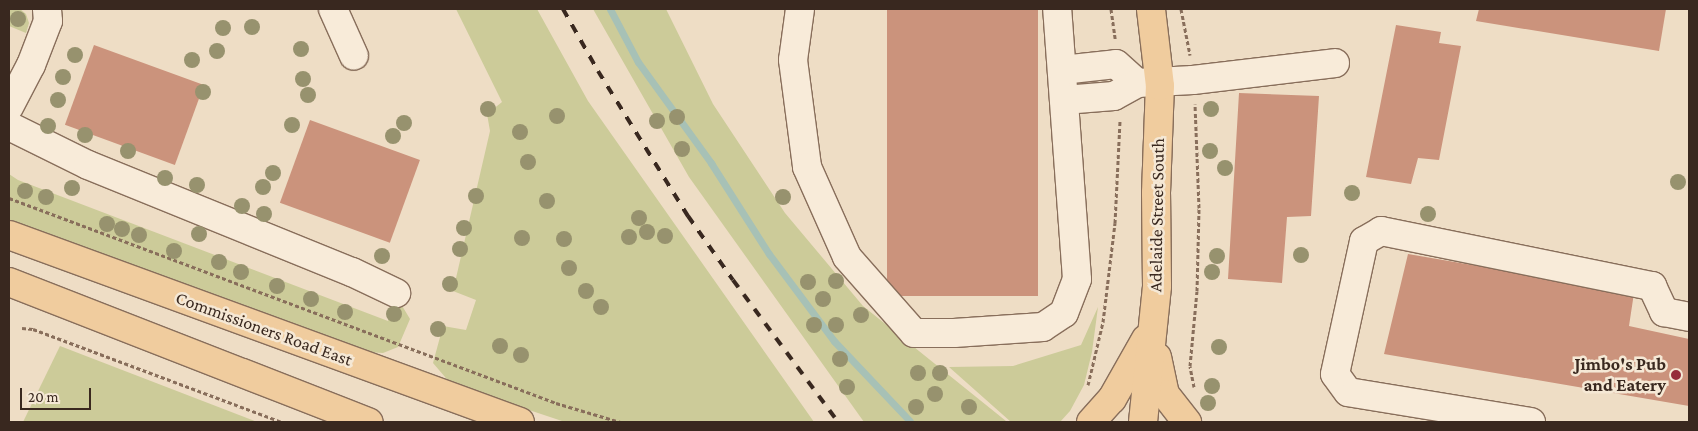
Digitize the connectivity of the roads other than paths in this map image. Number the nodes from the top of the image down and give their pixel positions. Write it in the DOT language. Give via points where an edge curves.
graph roads {
  1 [pos="47,9"];
  2 [pos="333,9"];
  3 [pos="800,9"];
  4 [pos="1058,9"];
  5 [pos="1151,9"];
  6 [pos="354,56"];
  7 [pos="1335,63"];
  8 [pos="1062,70"];
  9 [pos="1149,83"];
  10 [pos="1064,100"];
  11 [pos="9,107"];
  12 [pos="9,126"];
  13 [pos="9,236"];
  14 [pos="9,282"];
  15 [pos="396,293"];
  16 [pos="1689,317"];
  17 [pos="1151,331"];
  18 [pos="369,422"];
  19 [pos="520,422"];
  20 [pos="1090,422"];
  21 [pos="1143,422"];
  22 [pos="1188,422"];
  23 [pos="1530,422"];
  1 -- 11 [label="lane" via="48,21 31,65"];
  2 -- 6 [label="lane"];
  3 -- 10 [label="lane" via="793,60 807,167 847,257 914,333 1043,327 1064,313 1077,279"];
  4 -- 8 [label="lane"];
  5 -- 9 [label="main road, Adelaide Street South"];
  7 -- 9 [label="lane"];
  8 -- 9 [label="lane" via="1116,64"];
  8 -- 10 [label="lane"];
  9 -- 10 [label="lane" via="1114,96"];
  9 -- 17 [label="main road, Adelaide Street South" via="1156,193 1157,286"];
  12 -- 15 [label="lane" via="88,164"];
  13 -- 19 [label="main road, Commissioners Road East"];
  14 -- 18 [label="main road"];
  16 -- 23 [label="lane" via="1664,312 1652,286 1381,231 1364,241 1335,374 1348,392"];
  17 -- 20 [label="main road" via="1112,399"];
  17 -- 21 [label="main road, Adelaide Street South"];
  17 -- 22 [label="main road" via="1165,394"];
}
